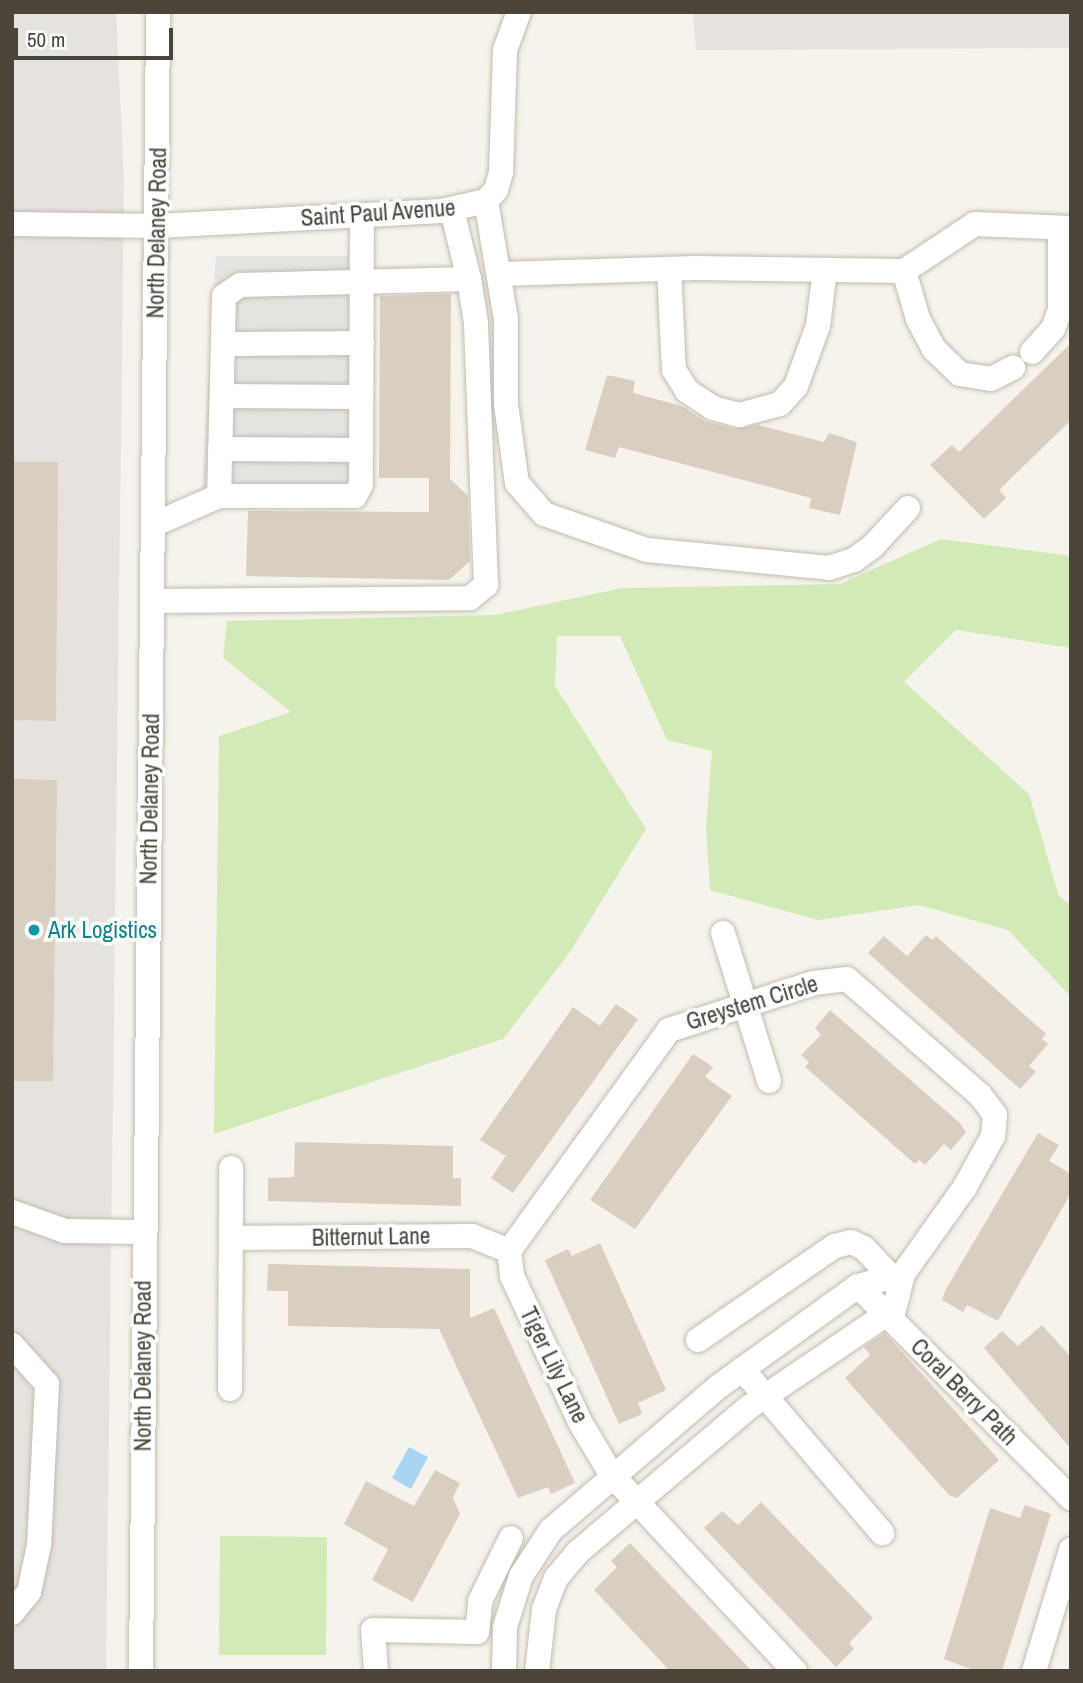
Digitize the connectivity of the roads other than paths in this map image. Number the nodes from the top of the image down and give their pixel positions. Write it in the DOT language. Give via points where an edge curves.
graph roads {
  1 [pos="158,12"];
  2 [pos="519,12"];
  3 [pos="486,201"];
  4 [pos="452,209"];
  5 [pos="362,215"];
  6 [pos="12,224"];
  7 [pos="157,226"];
  8 [pos="1065,228"];
  9 [pos="669,269"];
  10 [pos="825,270"];
  11 [pos="904,271"];
  12 [pos="501,274"];
  13 [pos="469,278"];
  14 [pos="362,283"];
  15 [pos="362,343"];
  16 [pos="223,344"];
  17 [pos="222,396"];
  18 [pos="361,397"];
  19 [pos="220,449"];
  20 [pos="361,450"];
  21 [pos="219,496"];
  22 [pos="908,508"];
  23 [pos="153,525"];
  24 [pos="152,601"];
  25 [pos="723,933"];
  26 [pos="746,1004"];
  27 [pos="769,1081"];
  28 [pos="231,1167"];
  29 [pos="12,1212"];
  30 [pos="145,1231"];
  31 [pos="231,1238"];
  32 [pos="509,1251"];
  33 [pos="897,1276"];
  34 [pos="858,1286"];
  35 [pos="886,1314"];
  36 [pos="698,1340"];
  37 [pos="12,1345"];
  38 [pos="742,1370"];
  39 [pos="230,1389"];
  40 [pos="762,1398"];
  41 [pos="611,1474"];
  42 [pos="1071,1498"];
  43 [pos="637,1503"];
  44 [pos="882,1533"];
  45 [pos="511,1538"];
  46 [pos="1071,1550"];
  47 [pos="12,1614"];
  48 [pos="505,1627"];
  49 [pos="540,1629"];
  50 [pos="141,1671"];
  51 [pos="376,1671"];
  52 [pos="504,1671"];
  53 [pos="537,1671"];
  54 [pos="795,1671"];
  55 [pos="1034,1671"];
  1 -- 7 [label="street, North Delaney Road"];
  2 -- 3 [label="street, Saint Paul Avenue" via="505,50 501,172 496,190"];
  3 -- 4 [label="street, Saint Paul Avenue"];
  3 -- 12 [label="street"];
  4 -- 5 [label="street, Saint Paul Avenue"];
  4 -- 13 [label="street"];
  5 -- 7 [label="street, Saint Paul Avenue"];
  5 -- 14 [label="street"];
  6 -- 7 [label="street, Saint Paul Avenue"];
  7 -- 23 [label="street, North Delaney Road"];
  8 -- 11 [label="street" via="975,224"];
  8 -- 11 [label="street" via="1060,310 1053,329 1022,360 991,379 960,374 934,349 918,319"];
  9 -- 10 [label="street"];
  9 -- 10 [label="street" via="674,370 687,391 713,408 739,415 780,404 796,386 818,326"];
  9 -- 12 [label="street"];
  10 -- 11 [label="street"];
  12 -- 22 [label="street" via="511,453 517,483 544,514 648,550 829,568 854,561"];
  13 -- 14 [label="street"];
  13 -- 24 [label="street" via="476,323 486,585 470,598"];
  14 -- 15 [label="street"];
  14 -- 16 [label="street" via="240,285 224,296"];
  15 -- 16 [label="street"];
  15 -- 18 [label="street"];
  16 -- 17 [label="street"];
  17 -- 18 [label="street"];
  17 -- 19 [label="street"];
  18 -- 20 [label="street"];
  19 -- 20 [label="street"];
  19 -- 21 [label="street"];
  20 -- 21 [label="street" via="361,484 355,496"];
  21 -- 23 [label="street"];
  23 -- 24 [label="street, North Delaney Road"];
  24 -- 30 [label="street, North Delaney Road"];
  25 -- 26 [label="street"];
  26 -- 27 [label="street"];
  26 -- 32 [label="street, Greystem Circle" via="669,1030"];
  26 -- 33 [label="street, Greystem Circle" via="814,983 847,979 980,1095 995,1115 993,1136 965,1187"];
  28 -- 31 [label="street"];
  29 -- 30 [label="street" via="65,1231"];
  30 -- 50 [label="street, North Delaney Road"];
  31 -- 32 [label="street, Bitternut Lane" via="472,1236"];
  31 -- 39 [label="street"];
  32 -- 41 [label="street, Tiger Lily Lane" via="512,1276 580,1422"];
  33 -- 34 [label="street"];
  33 -- 35 [label="street, Greystem Circle" via="894,1309"];
  33 -- 36 [label="street" via="864,1248 851,1242 835,1246"];
  34 -- 35 [label="street, Coral Berry Path"];
  34 -- 38 [label="street"];
  35 -- 40 [label="street"];
  35 -- 42 [label="street, Coral Berry Path"];
  37 -- 47 [label="street" via="47,1384 39,1545 29,1592"];
  38 -- 40 [label="street"];
  38 -- 41 [label="street"];
  40 -- 43 [label="street"];
  40 -- 44 [label="street"];
  41 -- 43 [label="street"];
  41 -- 48 [label="street" via="551,1530 521,1576"];
  43 -- 49 [label="street" via="578,1552 556,1578"];
  43 -- 54 [label="street"];
  45 -- 51 [label="street" via="480,1601 477,1632 373,1630"];
  46 -- 55 [label="street"];
  48 -- 49 [label="street"];
  48 -- 52 [label="street"];
  49 -- 53 [label="street"];
}
